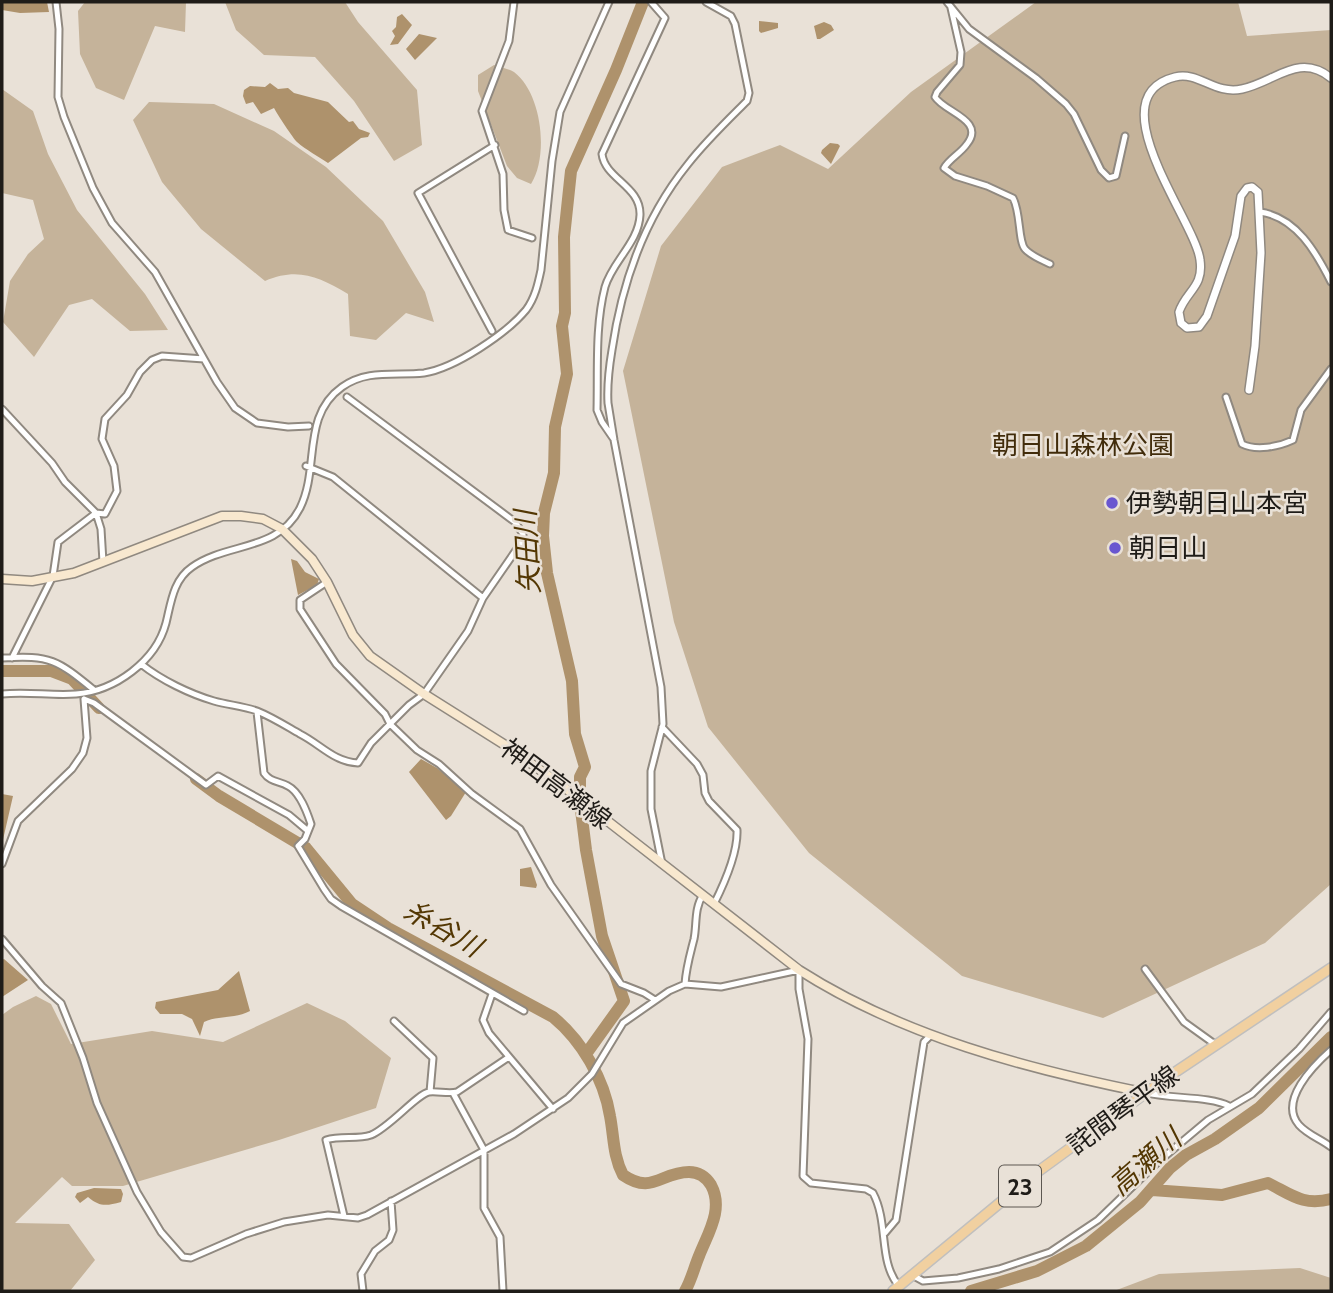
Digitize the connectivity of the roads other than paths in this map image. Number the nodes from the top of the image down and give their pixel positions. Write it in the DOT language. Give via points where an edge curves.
graph roads {
  1 [pos="56,2"];
  2 [pos="514,2"];
  3 [pos="609,2"];
  4 [pos="651,2"];
  5 [pos="706,2"];
  6 [pos="949,5"];
  7 [pos="1331,78"];
  8 [pos="1125,136"];
  9 [pos="495,145"];
  10 [pos="1260,212"];
  11 [pos="532,238"];
  12 [pos="1050,264"];
  13 [pos="1331,282"];
  14 [pos="492,331"];
  15 [pos="204,359"];
  16 [pos="1331,369"];
  17 [pos="1249,390"];
  18 [pos="347,397"];
  19 [pos="1226,397"];
  20 [pos="2,409"];
  21 [pos="309,426"];
  22 [pos="614,440"];
  23 [pos="308,467"];
  24 [pos="96,513"];
  25 [pos="282,529"];
  26 [pos="103,562"];
  27 [pos="2,579"];
  28 [pos="52,579"];
  29 [pos="327,582"];
  30 [pos="482,598"];
  31 [pos="2,658"];
  32 [pos="12,658"];
  33 [pos="141,664"];
  34 [pos="94,690"];
  35 [pos="2,694"];
  36 [pos="424,694"];
  37 [pos="84,696"];
  38 [pos="257,712"];
  39 [pos="390,724"];
  40 [pos="662,727"];
  41 [pos="308,831"];
  42 [pos="2,864"];
  43 [pos="662,864"];
  44 [pos="702,895"];
  45 [pos="714,904"];
  46 [pos="2,939"];
  47 [pos="1331,968"];
  48 [pos="1145,969"];
  49 [pos="799,970"];
  50 [pos="685,984"];
  51 [pos="492,994"];
  52 [pos="655,1000"];
  53 [pos="524,1011"];
  54 [pos="1331,1012"];
  55 [pos="394,1021"];
  56 [pos="931,1035"];
  57 [pos="1216,1045"];
  58 [pos="1331,1050"];
  59 [pos="509,1057"];
  60 [pos="430,1092"];
  61 [pos="453,1093"];
  62 [pos="1147,1093"];
  63 [pos="1229,1106"];
  64 [pos="553,1109"];
  65 [pos="1331,1147"];
  66 [pos="484,1150"];
  67 [pos="391,1201"];
  68 [pos="344,1216"];
  69 [pos="885,1233"];
  70 [pos="912,1275"];
  71 [pos="896,1289"];
  72 [pos="362,1291"];
  73 [pos="503,1291"];
  1 -- 15 [label="street" via="58,97 93,188 111,223 155,272"];
  2 -- 9 [label="street" via="509,41 482,111"];
  3 -- 23 [label="street" via="560,112 541,271 526,309 474,352 442,368 370,375 342,387 318,416"];
  4 -- 22 [label="street" via="664,18 602,154 603,163 632,191 640,216 637,230 605,286 598,325 597,410"];
  5 -- 22 [label="street" via="731,16 735,24 747,101 687,165 639,245 620,310 608,376"];
  6 -- 8 [label="street" via="969,29 1066,104 1109,178 1116,176"];
  6 -- 12 [label="street" via="960,65 935,97 941,106 969,123 971,133 969,142 944,168 1013,198 1022,244"];
  7 -- 10 [label="street" via="1316,69 1299,67 1237,90 1219,89 1184,76 1168,80 1146,103 1154,160 1200,255 1200,280 1179,313 1187,328 1199,327 1208,316 1247,188 1258,192"];
  9 -- 11 [label="street" via="503,174 508,230"];
  9 -- 14 [label="street" via="418,193"];
  10 -- 13 [label="street" via="1300,232"];
  10 -- 17 [label="street" via="1261,253"];
  15 -- 21 [label="street" via="235,408 248,419 272,426"];
  15 -- 24 [label="street" via="162,356 152,360 105,419 102,439 114,466 117,491 105,514"];
  16 -- 19 [label="street" via="1301,410 1293,440 1286,443 1252,449 1242,444"];
  18 -- 30 [label="street" via="515,522 523,540"];
  20 -- 24 [label="street"];
  22 -- 40 [label="street" via="661,687"];
  23 -- 25 [label="street" via="299,511"];
  23 -- 30 [label="street" via="333,477"];
  24 -- 26 [label="street"];
  24 -- 28 [label="street" via="58,542"];
  25 -- 26 [label="main road, 神田高瀬線" via="263,519 222,516"];
  25 -- 29 [label="main road, 神田高瀬線"];
  25 -- 33 [label="street" via="264,541 191,567 175,590 156,648"];
  26 -- 28 [label="main road, 神田高瀬線"];
  27 -- 28 [label="main road, 神田高瀬線"];
  28 -- 32 [label="street"];
  29 -- 36 [label="main road, 神田高瀬線" via="353,635 370,656"];
  29 -- 39 [label="street" via="304,596 300,609 336,664"];
  30 -- 36 [label="street" via="468,631"];
  31 -- 32 [label="street"];
  32 -- 34 [label="street" via="43,658 62,665"];
  33 -- 34 [label="street"];
  33 -- 38 [label="street" via="211,700"];
  34 -- 37 [label="street"];
  35 -- 37 [label="street" via="25,691"];
  36 -- 39 [label="street"];
  36 -- 43 [label="main road, 神田高瀬線" via="516,753"];
  37 -- 41 [label="street" via="206,785 218,776 289,815"];
  37 -- 42 [label="street" via="87,738 80,760 18,821"];
  38 -- 39 [label="street" via="351,762 358,762"];
  38 -- 41 [label="street" via="264,774 295,791 311,824"];
  39 -- 52 [label="street" via="520,829 551,885 621,984"];
  40 -- 43 [label="street" via="651,771 651,809"];
  40 -- 45 [label="street" via="697,764 709,801 737,830 727,878"];
  41 -- 51 [label="street" via="298,846 331,899"];
  43 -- 44 [label="main road, 神田高瀬線"];
  44 -- 45 [label="main road, 神田高瀬線"];
  44 -- 50 [label="street"];
  45 -- 49 [label="main road, 神田高瀬線"];
  46 -- 68 [label="street" via="61,1003 97,1102 137,1192 161,1232 183,1257 198,1257 284,1222"];
  47 -- 57 [label="main road, 詫間琴平線 / 23"];
  48 -- 57 [label="street" via="1184,1022"];
  49 -- 50 [label="street" via="721,987"];
  49 -- 56 [label="main road, 神田高瀬線"];
  49 -- 69 [label="street" via="808,1039 803,1176 811,1183 870,1190"];
  50 -- 52 [label="street"];
  51 -- 53 [label="street"];
  51 -- 59 [label="street" via="483,1020"];
  52 -- 64 [label="street" via="623,1023 590,1077"];
  54 -- 63 [label="street" via="1251,1094"];
  55 -- 60 [label="street" via="433,1058"];
  56 -- 62 [label="main road, 神田高瀬線" via="1069,1077"];
  56 -- 69 [label="street" via="924,1042 895,1220"];
  57 -- 62 [label="main road, 詫間琴平線 / 23"];
  58 -- 65 [label="street" via="1302,1082 1293,1114 1298,1124"];
  59 -- 61 [label="street"];
  59 -- 64 [label="street"];
  60 -- 61 [label="street"];
  60 -- 68 [label="street" via="369,1135 326,1140"];
  61 -- 66 [label="street"];
  62 -- 63 [label="street"];
  62 -- 70 [label="main road, 詫間琴平線 / 23" via="1035,1173"];
  63 -- 70 [label="street" via="1176,1146 1098,1220 1050,1252 958,1278 923,1281"];
  64 -- 66 [label="street"];
  66 -- 67 [label="street"];
  66 -- 73 [label="street" via="484,1208 500,1237"];
  67 -- 68 [label="street" via="358,1218"];
  67 -- 72 [label="street" via="393,1230 361,1274"];
  69 -- 71 [label="street"];
  70 -- 71 [label="main road, 詫間琴平線 / 23"];
}
